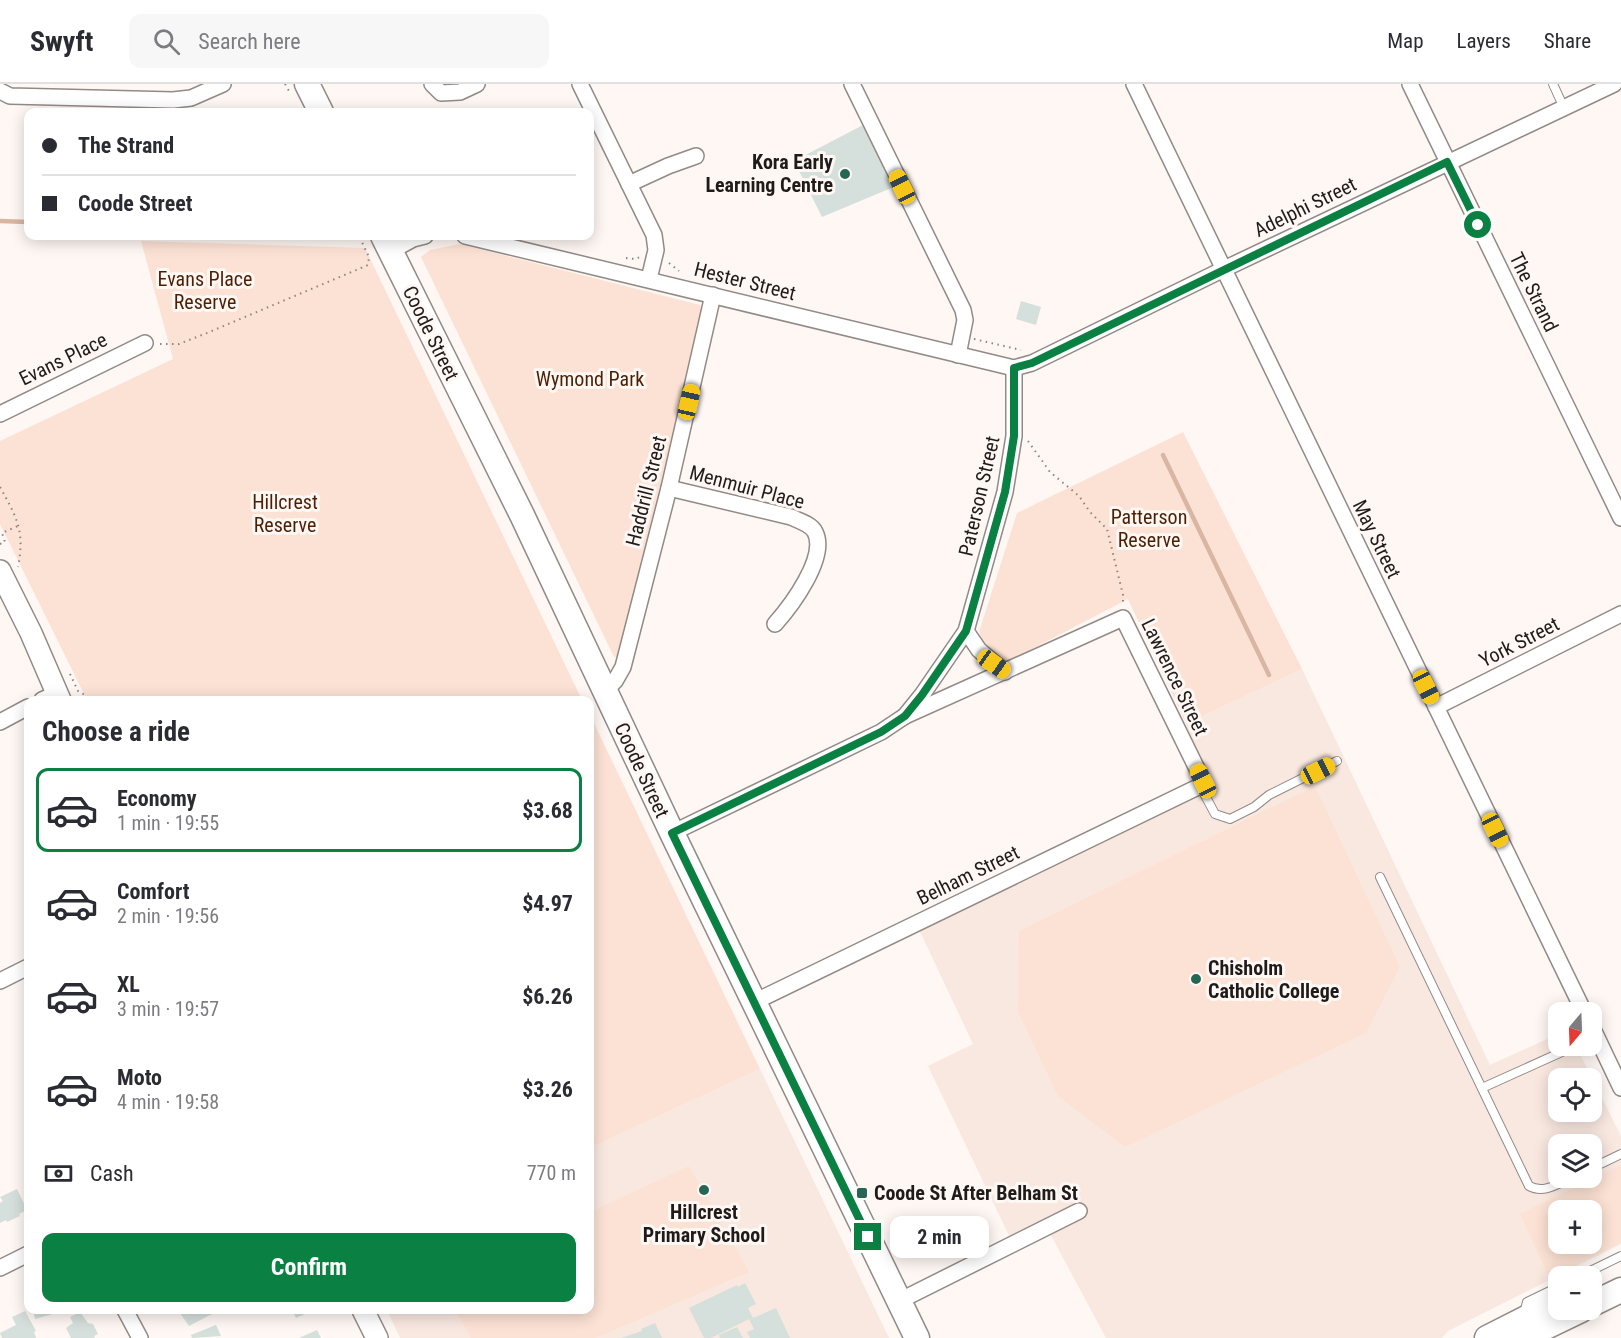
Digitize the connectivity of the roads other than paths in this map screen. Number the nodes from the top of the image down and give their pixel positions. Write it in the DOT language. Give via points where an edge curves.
graph roads {
  1 [pos="223,84"];
  2 [pos="307,84"];
  3 [pos="432,84"];
  4 [pos="477,84"];
  5 [pos="580,84"];
  6 [pos="852,84"];
  7 [pos="1134,84"];
  8 [pos="1410,84"];
  9 [pos="1552,84"];
  10 [pos="1614,84"];
  11 [pos="0,91"];
  12 [pos="319,108"];
  13 [pos="592,108"];
  14 [pos="1564,108"];
  15 [pos="594,113"];
  16 [pos="696,156"];
  17 [pos="1447,162"];
  18 [pos="629,184"];
  19 [pos="406,240"];
  20 [pos="482,240"];
  21 [pos="387,243"];
  22 [pos="1222,270"];
  23 [pos="649,279"];
  24 [pos="713,295"];
  25 [pos="145,343"];
  26 [pos="958,355"];
  27 [pos="1014,368"];
  28 [pos="0,414"];
  29 [pos="669,488"];
  30 [pos="1621,518"];
  31 [pos="5,569"];
  32 [pos="1621,614"];
  33 [pos="1123,618"];
  34 [pos="775,624"];
  35 [pos="966,631"];
  36 [pos="1005,672"];
  37 [pos="605,692"];
  38 [pos="52,696"];
  39 [pos="1436,708"];
  40 [pos="24,709"];
  41 [pos="905,716"];
  42 [pos="0,722"];
  43 [pos="1337,761"];
  44 [pos="1200,786"];
  45 [pos="672,833"];
  46 [pos="1380,878"];
  47 [pos="24,969"];
  48 [pos="0,981"];
  49 [pos="754,1002"];
  50 [pos="1579,1002"];
  51 [pos="1602,1051"];
  52 [pos="1553,1056"];
  53 [pos="1482,1088"];
  54 [pos="1621,1088"];
  55 [pos="1621,1154"];
  56 [pos="1602,1163"];
  57 [pos="1548,1188"];
  58 [pos="1079,1211"];
  59 [pos="24,1256"];
  60 [pos="1621,1256"];
  61 [pos="1600,1266"];
  62 [pos="0,1268"];
  63 [pos="1621,1273"];
  64 [pos="1602,1282"];
  65 [pos="1621,1290"];
  66 [pos="1548,1292"];
  67 [pos="1602,1299"];
  68 [pos="899,1301"];
  69 [pos="1548,1309"];
  70 [pos="127,1314"];
  71 [pos="365,1314"];
  72 [pos="1549,1320"];
  73 [pos="1523,1328"];
  74 [pos="140,1338"];
  75 [pos="377,1338"];
  76 [pos="917,1338"];
  77 [pos="1487,1338"];
  1 -- 11 [label="street" via="191,98 172,100 10,96"];
  2 -- 12 [label="main road"];
  3 -- 4 [label="street" via="441,93 460,92"];
  5 -- 13 [label="street"];
  6 -- 26 [label="street" via="963,310 965,320"];
  7 -- 22 [label="street, May Street"];
  8 -- 17 [label="street, The Strand"];
  9 -- 14 [label="lane"];
  10 -- 14 [label="street, Adelphi Street"];
  14 -- 17 [label="street, Adelphi Street"];
  15 -- 18 [label="street"];
  16 -- 18 [label="street"];
  17 -- 22 [label="street, Adelphi Street"];
  17 -- 30 [label="street, The Strand"];
  18 -- 23 [label="street" via="656,243"];
  19 -- 21 [label="street"];
  20 -- 23 [label="street, Hester Street"];
  21 -- 37 [label="main road, Coode Street"];
  22 -- 27 [label="street, Adelphi Street" via="1032,363"];
  22 -- 39 [label="street, May Street"];
  23 -- 24 [label="street, Hester Street"];
  24 -- 26 [label="street, Hester Street"];
  24 -- 29 [label="street, Haddrill Street"];
  25 -- 28 [label="street, Evans Place"];
  26 -- 27 [label="street, Hester Street"];
  27 -- 35 [label="street, Paterson Street" via="1014,436 1005,492"];
  29 -- 34 [label="street, Menmuir Place" via="791,517 815,532 817,545 811,573"];
  29 -- 37 [label="street, Haddrill Street" via="623,667"];
  31 -- 38 [label="street"];
  32 -- 39 [label="street, York Street"];
  33 -- 36 [label="street, Paterson Street"];
  33 -- 44 [label="street, Lawrence Street" via="1203,781"];
  35 -- 36 [label="street" via="979,650"];
  35 -- 41 [label="street, Paterson Street"];
  36 -- 41 [label="street, Paterson Street"];
  37 -- 45 [label="main road, Coode Street"];
  39 -- 50 [label="street, May Street"];
  40 -- 42 [label="street"];
  41 -- 45 [label="street, Paterson Street" via="881,732"];
  43 -- 44 [label="lane" via="1230,819 1215,814"];
  44 -- 49 [label="street, Belham Street"];
  45 -- 49 [label="main road, Coode Street"];
  46 -- 53 [label="lane"];
  47 -- 48 [label="street"];
  49 -- 68 [label="main road, Coode Street"];
  51 -- 54 [label="street"];
  52 -- 53 [label="lane"];
  53 -- 57 [label="lane" via="1529,1186 1538,1190"];
  55 -- 56 [label="lane"];
  58 -- 68 [label="street"];
  59 -- 62 [label="street"];
  60 -- 61 [label="lane"];
  63 -- 64 [label="main road"];
  65 -- 67 [label="main road"];
  66 -- 73 [label="lane" via="1527,1302"];
  68 -- 76 [label="main road, Coode Street"];
  69 -- 73 [label="main road"];
  70 -- 74 [label="street"];
  71 -- 75 [label="street"];
  72 -- 73 [label="main road"];
  73 -- 77 [label="main road"];
}
